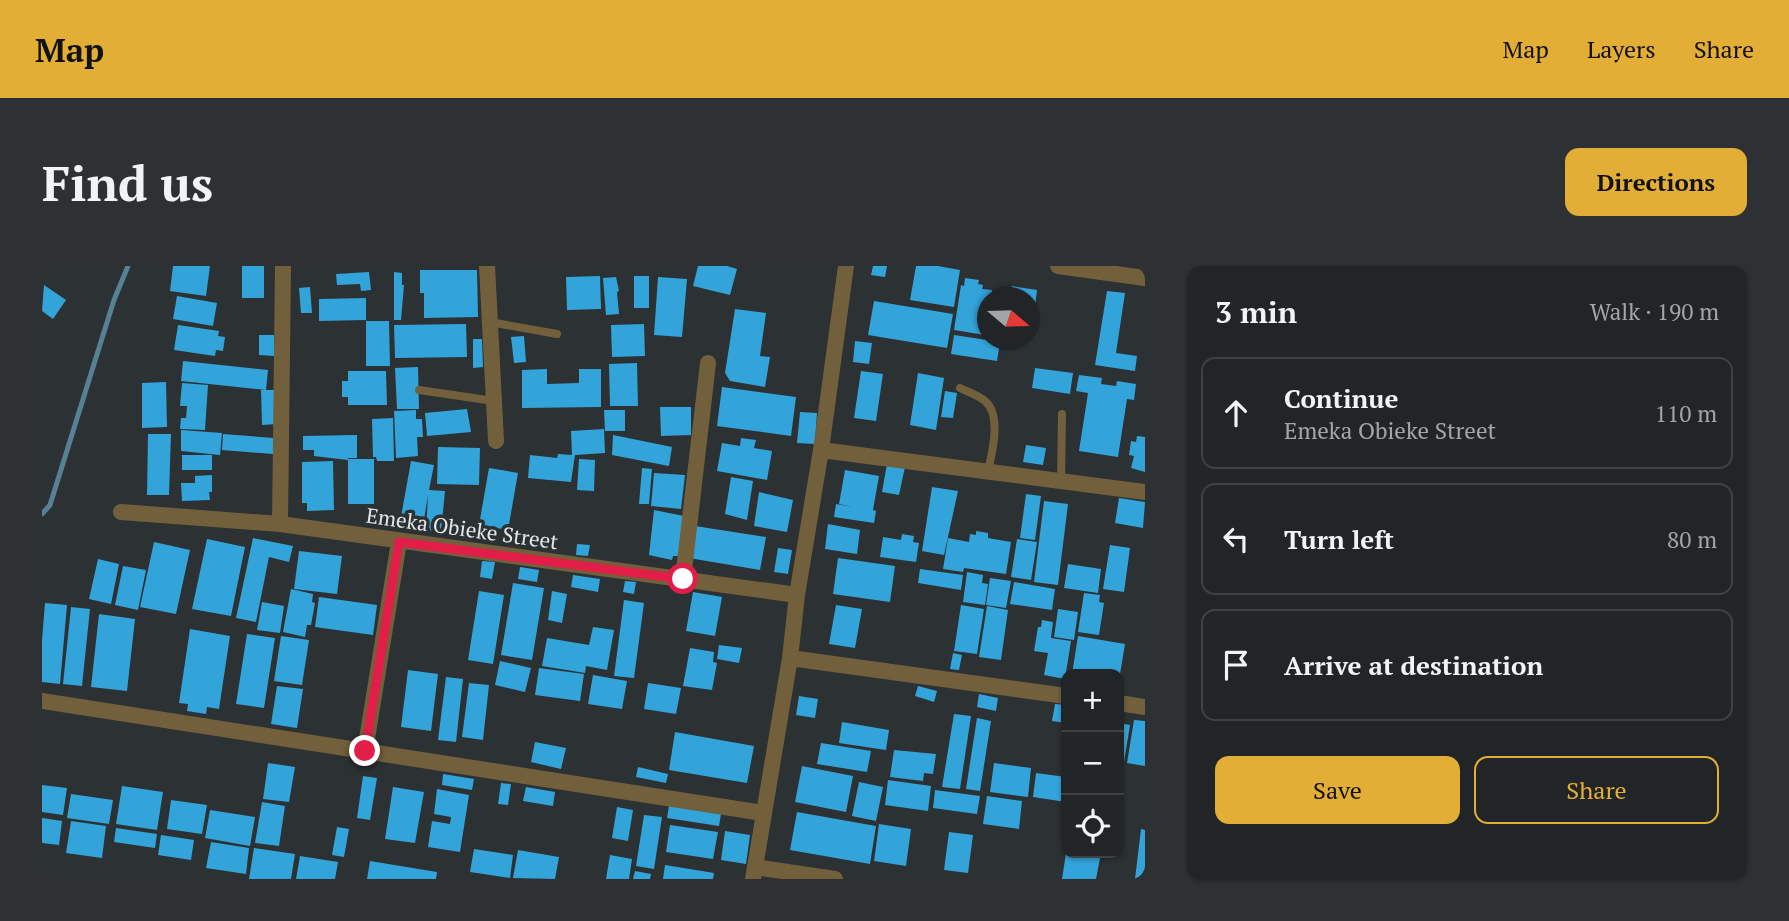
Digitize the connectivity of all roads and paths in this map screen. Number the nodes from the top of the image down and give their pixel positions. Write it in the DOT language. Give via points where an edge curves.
graph roads {
  1 [pos="284,266"];
  2 [pos="487,266"];
  3 [pos="846,266"];
  4 [pos="1058,266"];
  5 [pos="1145,278"];
  6 [pos="490,322"];
  7 [pos="557,334"];
  8 [pos="708,363"];
  9 [pos="960,387"];
  10 [pos="419,390"];
  11 [pos="494,401"];
  12 [pos="1062,414"];
  13 [pos="496,440"];
  14 [pos="821,450"];
  15 [pos="988,472"];
  16 [pos="1061,481"];
  17 [pos="1145,492"];
  18 [pos="121,512"];
  19 [pos="280,524"];
  20 [pos="399,542"];
  21 [pos="683,579"];
  22 [pos="797,595"];
  23 [pos="790,658"];
  24 [pos="1061,695"];
  25 [pos="42,701"];
  26 [pos="1124,704"];
  27 [pos="1145,707"];
  28 [pos="365,751"];
  29 [pos="763,813"];
  30 [pos="754,873"];
  31 [pos="835,879"];
  1 -- 19 [label="street"];
  2 -- 6 [label="street"];
  3 -- 14 [label="street"];
  4 -- 5 [label="street"];
  6 -- 7 [label="lane"];
  6 -- 11 [label="street"];
  8 -- 21 [label="street"];
  9 -- 15 [label="lane" via="993,411"];
  10 -- 11 [label="lane"];
  11 -- 13 [label="street"];
  12 -- 16 [label="lane"];
  14 -- 15 [label="street"];
  14 -- 22 [label="street"];
  15 -- 16 [label="street"];
  16 -- 17 [label="street"];
  18 -- 19 [label="street, Emeka Obieke Street"];
  19 -- 20 [label="street, Emeka Obieke Street"];
  20 -- 21 [label="street, Emeka Obieke Street"];
  20 -- 28 [label="street"];
  21 -- 22 [label="street, Emeka Obieke Street"];
  22 -- 23 [label="street"];
  23 -- 24 [label="street"];
  23 -- 29 [label="street"];
  25 -- 28 [label="street"];
  26 -- 27 [label="street"];
  28 -- 29 [label="street"];
  29 -- 30 [label="street"];
  30 -- 31 [label="street"];
}
